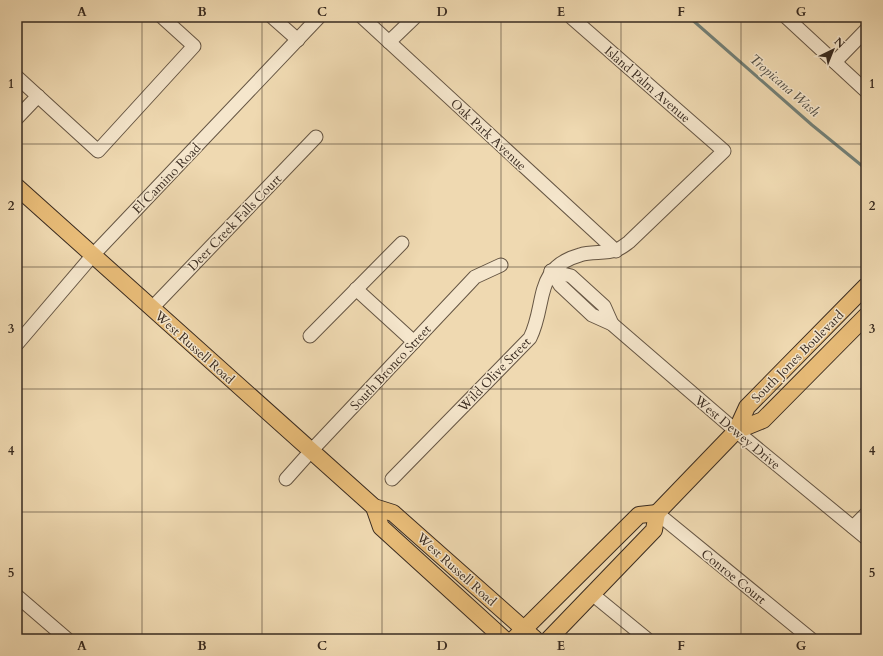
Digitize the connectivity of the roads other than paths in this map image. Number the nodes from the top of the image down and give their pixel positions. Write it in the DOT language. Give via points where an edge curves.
graph roads {
  1 [pos="162,17"];
  2 [pos="272,17"];
  3 [pos="319,17"];
  4 [pos="362,17"];
  5 [pos="415,17"];
  6 [pos="571,17"];
  7 [pos="786,17"];
  8 [pos="866,30"];
  9 [pos="298,40"];
  10 [pos="389,42"];
  11 [pos="835,62"];
  12 [pos="17,77"];
  13 [pos="866,92"];
  14 [pos="38,96"];
  15 [pos="17,118"];
  16 [pos="316,137"];
  17 [pos="17,187"];
  18 [pos="402,242"];
  19 [pos="616,251"];
  20 [pos="93,255"];
  21 [pos="501,265"];
  22 [pos="551,271"];
  23 [pos="866,286"];
  24 [pos="356,290"];
  25 [pos="152,308"];
  26 [pos="866,316"];
  27 [pos="310,336"];
  28 [pos="414,342"];
  29 [pos="17,344"];
  30 [pos="736,431"];
  31 [pos="311,450"];
  32 [pos="286,479"];
  33 [pos="392,479"];
  34 [pos="374,507"];
  35 [pos="657,513"];
  36 [pos="866,514"];
  37 [pos="853,527"];
  38 [pos="866,538"];
  39 [pos="592,594"];
  40 [pos="17,596"];
  41 [pos="524,636"];
  42 [pos="67,639"];
  43 [pos="504,639"];
  44 [pos="549,639"];
  45 [pos="647,639"];
  46 [pos="811,639"];
  1 -- 14 [label="street" via="194,46 98,151"];
  2 -- 9 [label="street"];
  3 -- 9 [label="street, El Camino Road"];
  4 -- 10 [label="street, Oak Park Avenue"];
  5 -- 10 [label="street"];
  6 -- 19 [label="street, Island Palm Avenue" via="724,151 629,242"];
  7 -- 11 [label="street"];
  8 -- 11 [label="street"];
  9 -- 20 [label="street, El Camino Road"];
  10 -- 19 [label="street, Oak Park Avenue"];
  11 -- 13 [label="street"];
  12 -- 14 [label="street"];
  14 -- 15 [label="street"];
  16 -- 25 [label="street, Deer Creek Falls Court"];
  17 -- 20 [label="main road, West Russell Road"];
  18 -- 24 [label="street"];
  19 -- 22 [label="street" via="588,252 569,258"];
  20 -- 25 [label="main road, West Russell Road"];
  20 -- 29 [label="street, El Camino Road"];
  21 -- 28 [label="street, South Bronco Street" via="476,277"];
  22 -- 30 [label="street, West Dewey Drive" via="560,285 592,315 612,324"];
  22 -- 33 [label="street, Wild Olive Street" via="541,294 537,324 530,338"];
  23 -- 30 [label="main road, South Jones Boulevard" via="746,407"];
  24 -- 27 [label="street"];
  24 -- 28 [label="street"];
  25 -- 31 [label="main road, West Russell Road"];
  26 -- 30 [label="main road, South Jones Boulevard" via="763,420"];
  28 -- 31 [label="street, South Bronco Street"];
  30 -- 35 [label="main road, South Jones Boulevard"];
  30 -- 37 [label="street, West Dewey Drive"];
  31 -- 32 [label="street, South Bronco Street"];
  31 -- 34 [label="main road, West Russell Road"];
  34 -- 41 [label="main road, West Russell Road" via="394,513"];
  34 -- 43 [label="main road, West Russell Road" via="382,527"];
  35 -- 39 [label="main road, South Jones Boulevard" via="654,530"];
  35 -- 41 [label="main road" via="639,515"];
  35 -- 46 [label="street, Conroe Court"];
  36 -- 37 [label="street"];
  37 -- 38 [label="street, West Dewey Drive"];
  39 -- 44 [label="main road, South Jones Boulevard"];
  39 -- 45 [label="street"];
  40 -- 42 [label="street"];
}
